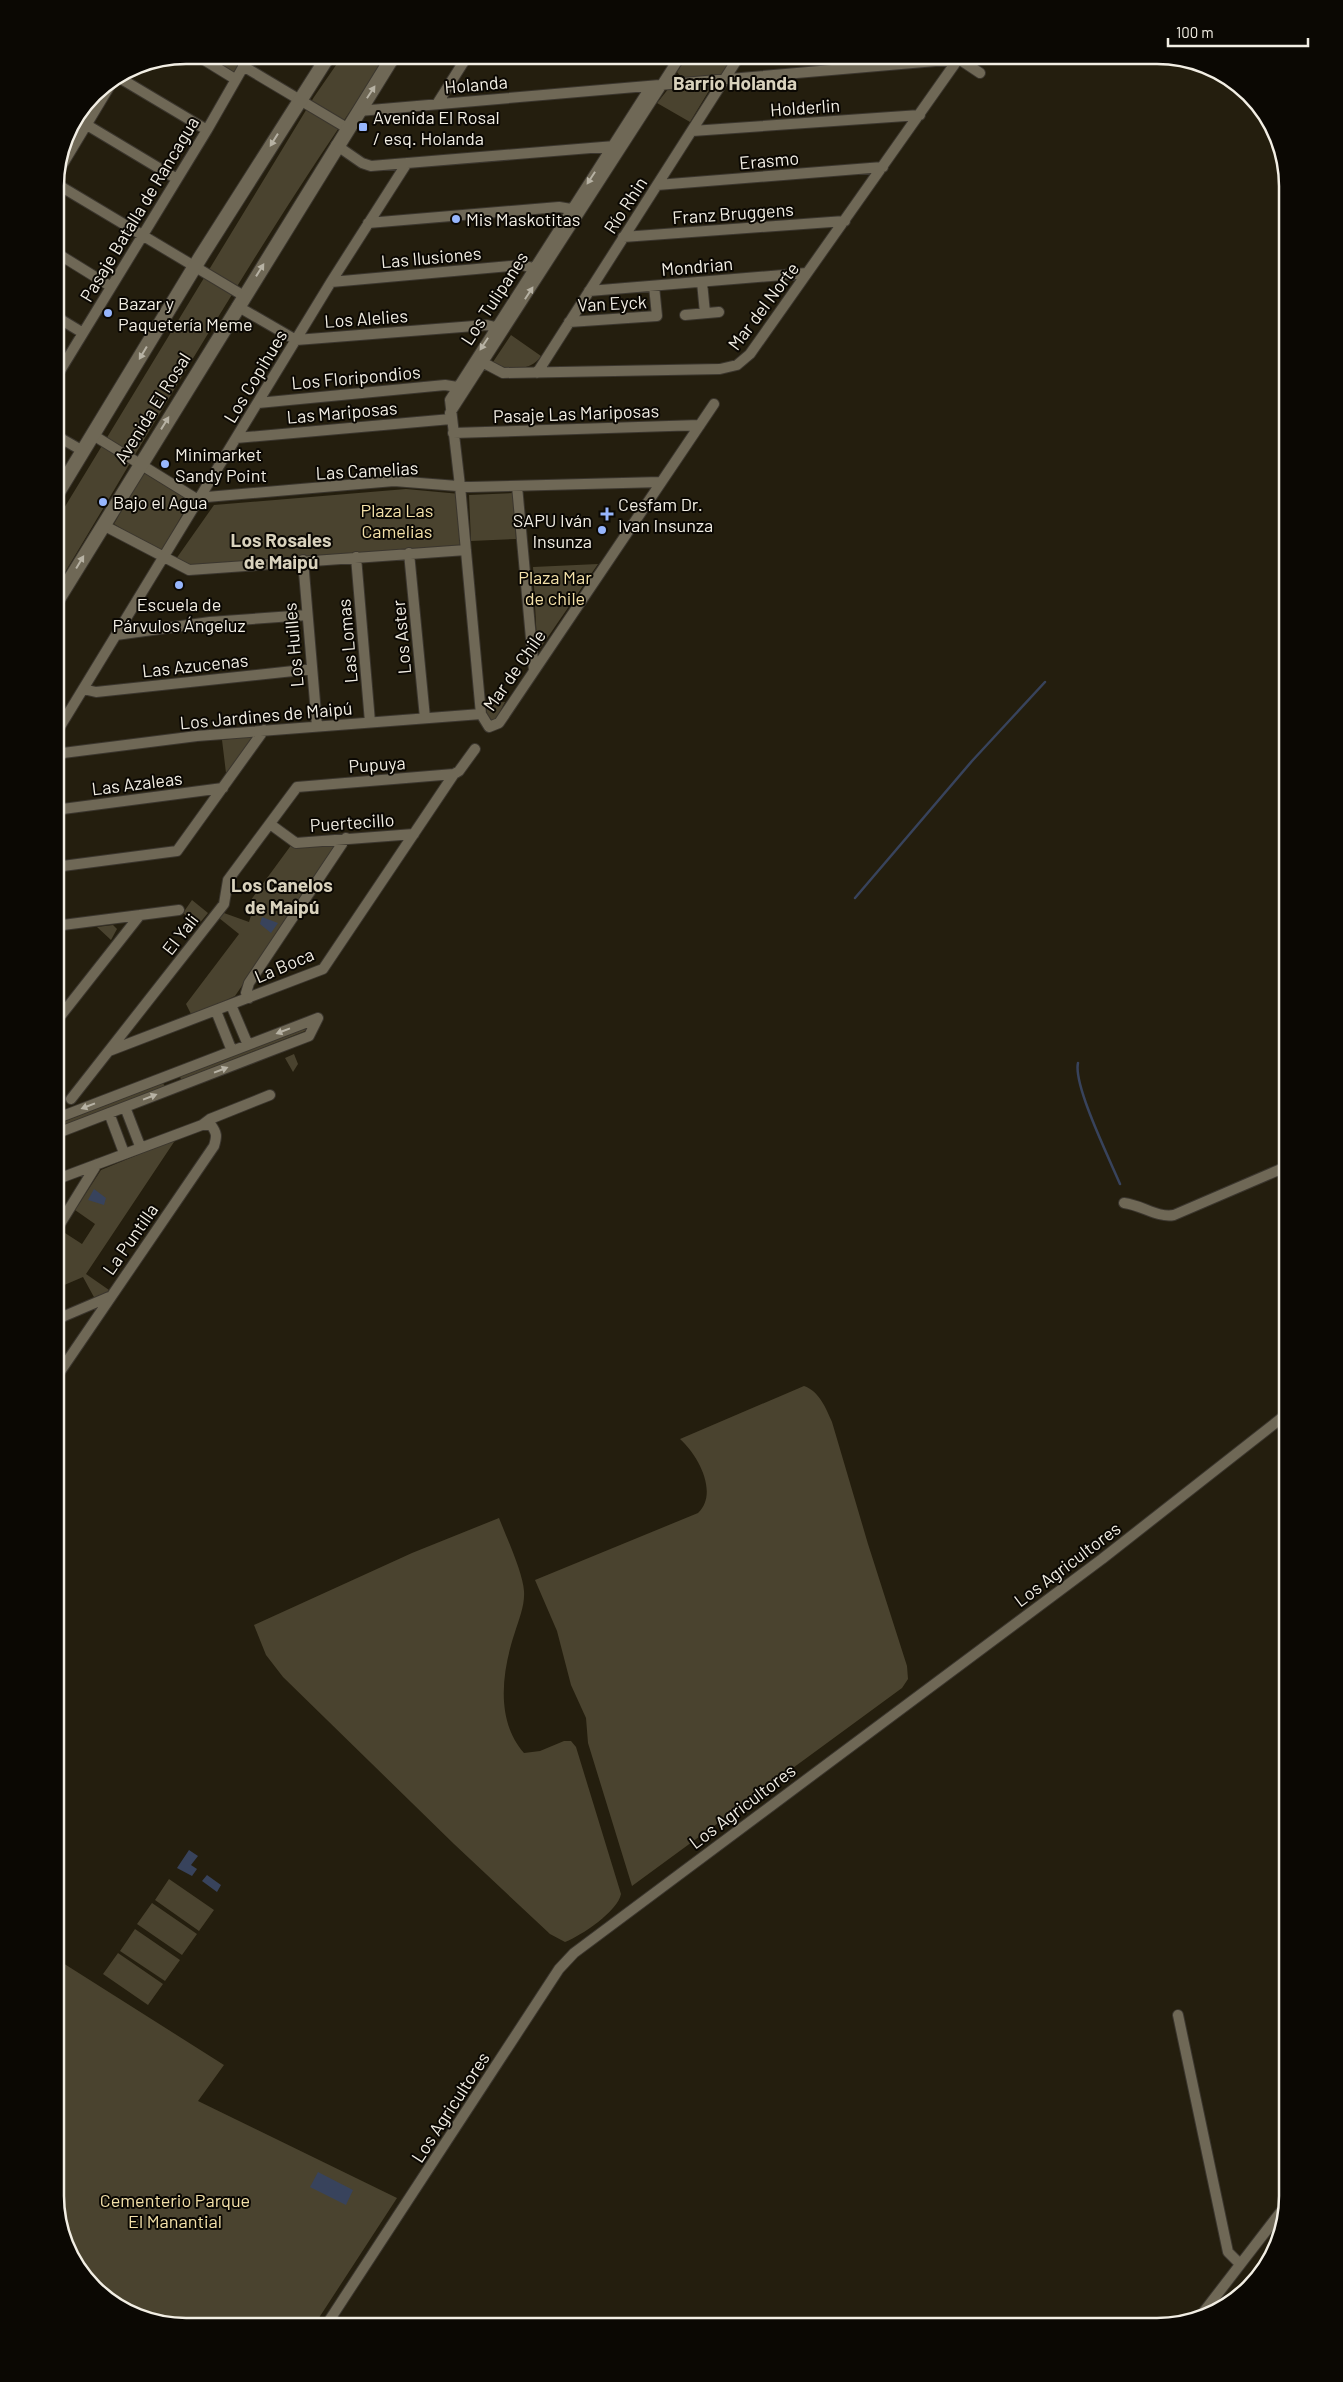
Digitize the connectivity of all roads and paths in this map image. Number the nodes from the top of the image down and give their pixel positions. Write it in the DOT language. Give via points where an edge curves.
graph roads {
  1 [pos="211,64"];
  2 [pos="323,64"];
  3 [pos="388,64"];
  4 [pos="462,64"];
  5 [pos="675,64"];
  6 [pos="734,64"];
  7 [pos="893,64"];
  8 [pos="955,64"];
  9 [pos="969,64"];
  10 [pos="243,66"];
  11 [pos="980,73"];
  12 [pos="235,79"];
  13 [pos="725,79"];
  14 [pos="124,81"];
  15 [pos="662,84"];
  16 [pos="105,94"];
  17 [pos="300,99"];
  18 [pos="437,104"];
  19 [pos="358,111"];
  20 [pos="920,115"];
  21 [pos="87,125"];
  22 [pos="347,128"];
  23 [pos="207,130"];
  24 [pos="692,131"];
  25 [pos="336,145"];
  26 [pos="617,147"];
  27 [pos="67,157"];
  28 [pos="406,163"];
  29 [pos="883,167"];
  30 [pos="177,179"];
  31 [pos="657,185"];
  32 [pos="64,188"];
  33 [pos="571,209"];
  34 [pos="845,221"];
  35 [pos="368,223"];
  36 [pos="143,236"];
  37 [pos="623,238"];
  38 [pos="64,258"];
  39 [pos="195,267"];
  40 [pos="533,268"];
  41 [pos="807,273"];
  42 [pos="331,282"];
  43 [pos="702,282"];
  44 [pos="110,286"];
  45 [pos="654,286"];
  46 [pos="589,291"];
  47 [pos="240,301"];
  48 [pos="719,312"];
  49 [pos="704,313"];
  50 [pos="685,314"];
  51 [pos="64,321"];
  52 [pos="569,322"];
  53 [pos="500,329"];
  54 [pos="83,332"];
  55 [pos="296,340"];
  56 [pos="484,363"];
  57 [pos="64,364"];
  58 [pos="537,372"];
  59 [pos="457,387"];
  60 [pos="258,403"];
  61 [pos="714,404"];
  62 [pos="451,416"];
  63 [pos="700,425"];
  64 [pos="453,434"];
  65 [pos="94,435"];
  66 [pos="236,438"];
  67 [pos="64,440"];
  68 [pos="83,451"];
  69 [pos="139,465"];
  70 [pos="661,482"];
  71 [pos="64,483"];
  72 [pos="460,486"];
  73 [pos="516,486"];
  74 [pos="200,498"];
  75 [pos="102,526"];
  76 [pos="466,550"];
  77 [pos="410,553"];
  78 [pos="356,557"];
  79 [pos="163,558"];
  80 [pos="302,560"];
  81 [pos="64,589"];
  82 [pos="307,615"];
  83 [pos="116,635"];
  84 [pos="312,669"];
  85 [pos="534,671"];
  86 [pos="83,689"];
  87 [pos="481,714"];
  88 [pos="425,718"];
  89 [pos="64,720"];
  90 [pos="370,722"];
  91 [pos="317,726"];
  92 [pos="488,728"];
  93 [pos="264,730"];
  94 [pos="474,749"];
  95 [pos="64,753"];
  96 [pos="454,774"];
  97 [pos="302,786"];
  98 [pos="223,788"];
  99 [pos="64,809"];
  100 [pos="270,824"];
  101 [pos="414,834"];
  102 [pos="346,838"];
  103 [pos="64,866"];
  104 [pos="179,910"];
  105 [pos="140,916"];
  106 [pos="64,927"];
  107 [pos="249,998"];
  108 [pos="231,1005"];
  109 [pos="216,1011"];
  110 [pos="64,1012"];
  111 [pos="248,1044"];
  112 [pos="232,1051"];
  113 [pos="108,1052"];
  114 [pos="171,1074"];
  115 [pos="176,1087"];
  116 [pos="270,1095"];
  117 [pos="71,1099"];
  118 [pos="125,1107"];
  119 [pos="109,1113"];
  120 [pos="64,1116"];
  121 [pos="202,1125"];
  122 [pos="64,1130"];
  123 [pos="140,1146"];
  124 [pos="124,1153"];
  125 [pos="97,1164"];
  126 [pos="1279,1170"];
  127 [pos="64,1177"];
  128 [pos="1124,1203"];
  129 [pos="64,1217"];
  130 [pos="110,1297"];
  131 [pos="64,1316"];
  132 [pos="64,1366"];
  133 [pos="1279,1420"];
  134 [pos="1178,2015"];
  135 [pos="1277,2216"];
  136 [pos="1240,2264"];
  137 [pos="1206,2308"];
  138 [pos="331,2318"];
  1 -- 12 [label="street"];
  2 -- 17 [label="street, Avenida El Rosal"];
  19 -- 3 [label="street, Avenida El Rosal, one-way"];
  4 -- 18 [label="street"];
  5 -- 15 [label="street, Los Tulipanes"];
  6 -- 13 [label="street, Río Rhin"];
  7 -- 13 [label="street, Holanda"];
  8 -- 20 [label="street, Mar del Norte"];
  9 -- 11 [label="street"];
  10 -- 12 [label="street, Pasaje Batalla de Rancagua"];
  10 -- 17 [label="street"];
  12 -- 23 [label="street, Pasaje Batalla de Rancagua"];
  13 -- 15 [label="street, Holanda"];
  13 -- 24 [label="street, Río Rhin"];
  14 -- 23 [label="street"];
  15 -- 18 [label="street, Holanda"];
  15 -- 26 [label="street, Los Tulipanes" via="646,94"];
  16 -- 21 [label="street"];
  17 -- 22 [label="street"];
  17 -- 39 [label="street, Avenida El Rosal, one-way"];
  18 -- 19 [label="street, Holanda"];
  19 -- 22 [label="street, Avenida El Rosal"];
  20 -- 24 [label="street, Holderlin"];
  20 -- 29 [label="street, Mar del Norte"];
  21 -- 27 [label="street"];
  21 -- 30 [label="street"];
  22 -- 25 [label="street, Avenida El Rosal"];
  23 -- 30 [label="street, Pasaje Batalla de Rancagua"];
  24 -- 31 [label="street, Río Rhin"];
  25 -- 28 [label="street" via="368,166"];
  47 -- 25 [label="street, Avenida El Rosal, one-way"];
  26 -- 28 [label="street"];
  26 -- 33 [label="street, Los Tulipanes, one-way"];
  53 -- 26 [label="street, Los Tulipanes, one-way"];
  28 -- 35 [label="street, Los Copihues"];
  29 -- 31 [label="street, Erasmo"];
  29 -- 34 [label="street, Mar del Norte"];
  30 -- 36 [label="street, Pasaje Batalla de Rancagua"];
  31 -- 37 [label="street, Río Rhin"];
  32 -- 36 [label="street"];
  33 -- 35 [label="street" via="559,207"];
  33 -- 40 [label="street, Los Tulipanes"];
  34 -- 37 [label="street, Franz Bruggens"];
  34 -- 41 [label="street, Mar del Norte"];
  35 -- 42 [label="street, Los Copihues"];
  36 -- 39 [label="street"];
  36 -- 44 [label="street, Pasaje Batalla de Rancagua"];
  37 -- 46 [label="street, Río Rhin"];
  38 -- 44 [label="street"];
  39 -- 47 [label="street"];
  39 -- 65 [label="street, Avenida El Rosal, one-way"];
  40 -- 42 [label="street, Las Ilusiones" via="522,265"];
  40 -- 53 [label="street, Los Tulipanes"];
  41 -- 43 [label="street, Mondrian"];
  41 -- 58 [label="street, Mar del Norte" via="750,354 732,368"];
  42 -- 55 [label="street, Los Copihues"];
  43 -- 45 [label="street, Mondrian"];
  43 -- 49 [label="street"];
  44 -- 54 [label="street, Pasaje Batalla de Rancagua"];
  45 -- 46 [label="street, Mondrian"];
  45 -- 52 [label="street, Van Eyck" via="657,316"];
  46 -- 52 [label="street, Río Rhin"];
  47 -- 55 [label="street"];
  69 -- 47 [label="street, Avenida El Rosal, one-way"];
  48 -- 49 [label="street"];
  49 -- 50 [label="street"];
  51 -- 54 [label="street"];
  52 -- 58 [label="street, Río Rhin"];
  53 -- 55 [label="street, Los Alelies" via="487,325"];
  53 -- 56 [label="street, Los Tulipanes"];
  53 -- 59 [label="street, Los Tulipanes, one-way"];
  54 -- 57 [label="street, Pasaje Batalla de Rancagua"];
  55 -- 60 [label="street, Los Copihues"];
  56 -- 58 [label="street, Mar del Norte" via="503,373"];
  56 -- 62 [label="street, Los Tulipanes"];
  59 -- 60 [label="street, Los Floripondios" via="446,385"];
  59 -- 62 [label="street, Los Tulipanes" via="450,400"];
  60 -- 66 [label="street, Los Copihues"];
  61 -- 63 [label="street, Mar de Chile"];
  62 -- 64 [label="street, Los Tulipanes"];
  62 -- 66 [label="street, Las Mariposas"];
  63 -- 64 [label="street, Pasaje Las Mariposas"];
  63 -- 70 [label="street, Mar de Chile"];
  64 -- 72 [label="street, Los Tulipanes"];
  65 -- 68 [label="street, Avenida El Rosal"];
  65 -- 69 [label="street, Las Camelias"];
  66 -- 74 [label="street, Los Copihues"];
  67 -- 68 [label="street"];
  68 -- 71 [label="street, Avenida El Rosal"];
  69 -- 74 [label="street, Las Camelias" via="190,496"];
  69 -- 75 [label="street, Avenida El Rosal"];
  70 -- 73 [label="street, Las Camelias"];
  70 -- 85 [label="street, Mar de Chile"];
  72 -- 73 [label="street, Las Camelias"];
  72 -- 74 [label="street, Las Camelias" via="388,482"];
  72 -- 76 [label="street, Los Tulipanes"];
  73 -- 85 [label="street"];
  74 -- 79 [label="street, Los Copihues"];
  75 -- 79 [label="street"];
  81 -- 75 [label="street, Avenida El Rosal, one-way"];
  76 -- 77 [label="street"];
  76 -- 87 [label="street, Los Tulipanes"];
  77 -- 78 [label="street"];
  77 -- 88 [label="street, Los Aster"];
  78 -- 80 [label="street"];
  78 -- 90 [label="street, Las Lomas"];
  79 -- 80 [label="street" via="189,570"];
  79 -- 83 [label="street, Los Copihues"];
  80 -- 82 [label="street, Los Huilles"];
  82 -- 83 [label="street" via="210,622"];
  82 -- 84 [label="street, Los Huilles"];
  83 -- 86 [label="street, Los Copihues"];
  84 -- 86 [label="street, Las Azucenas" via="96,692"];
  84 -- 91 [label="street, Los Huilles"];
  85 -- 92 [label="street, Mar de Chile" via="499,723"];
  86 -- 89 [label="street, Los Copihues"];
  87 -- 88 [label="street, Los Jardines de Maipú"];
  87 -- 92 [label="street, Los Tulipanes"];
  88 -- 90 [label="street, Los Jardines de Maipú"];
  90 -- 91 [label="street, Los Jardines de Maipú"];
  91 -- 93 [label="street, Los Jardines de Maipú"];
  93 -- 95 [label="street, Los Jardines de Maipú"];
  93 -- 98 [label="street"];
  94 -- 96 [label="street, La Boca"];
  96 -- 97 [label="street, Pupuya"];
  96 -- 101 [label="street, La Boca"];
  97 -- 100 [label="street, El Yali" via="294,790"];
  98 -- 99 [label="street, Las Azaleas"];
  98 -- 103 [label="street" via="176,851"];
  100 -- 102 [label="street, Puertecillo" via="296,843"];
  100 -- 113 [label="street, El Yali" via="228,880 224,904"];
  101 -- 102 [label="street, Puertecillo"];
  101 -- 107 [label="street, La Boca" via="327,965 315,973"];
  102 -- 107 [label="street" via="249,983 246,992"];
  104 -- 105 [label="street"];
  105 -- 106 [label="street"];
  105 -- 110 [label="street"];
  107 -- 108 [label="street, La Boca"];
  108 -- 109 [label="street, La Boca"];
  108 -- 111 [label="street"];
  109 -- 112 [label="street"];
  109 -- 113 [label="street, La Boca"];
  111 -- 112 [label="street"];
  115 -- 111 [label="street, one-way" via="308,1036 318,1018"];
  112 -- 114 [label="street"];
  113 -- 117 [label="street, El Yali"];
  114 -- 115 [label="street"];
  114 -- 120 [label="street, one-way"];
  118 -- 115 [label="street, one-way"];
  116 -- 121 [label="street"];
  118 -- 119 [label="street"];
  118 -- 123 [label="street"];
  119 -- 122 [label="street"];
  119 -- 124 [label="street"];
  121 -- 123 [label="street"];
  121 -- 130 [label="street, La Puntilla" via="211,1125 216,1131 214,1146"];
  123 -- 124 [label="street"];
  124 -- 125 [label="street"];
  125 -- 127 [label="street"];
  125 -- 129 [label="street"];
  126 -- 128 [label="street" via="1174,1215 1161,1216"];
  130 -- 131 [label="street"];
  130 -- 132 [label="street, La Puntilla"];
  133 -- 138 [label="street, Los Agricultores" via="1094,1565 574,1953 559,1969"];
  134 -- 136 [label="street" via="1228,2252"];
  135 -- 136 [label="street"];
  136 -- 137 [label="street"];
}
